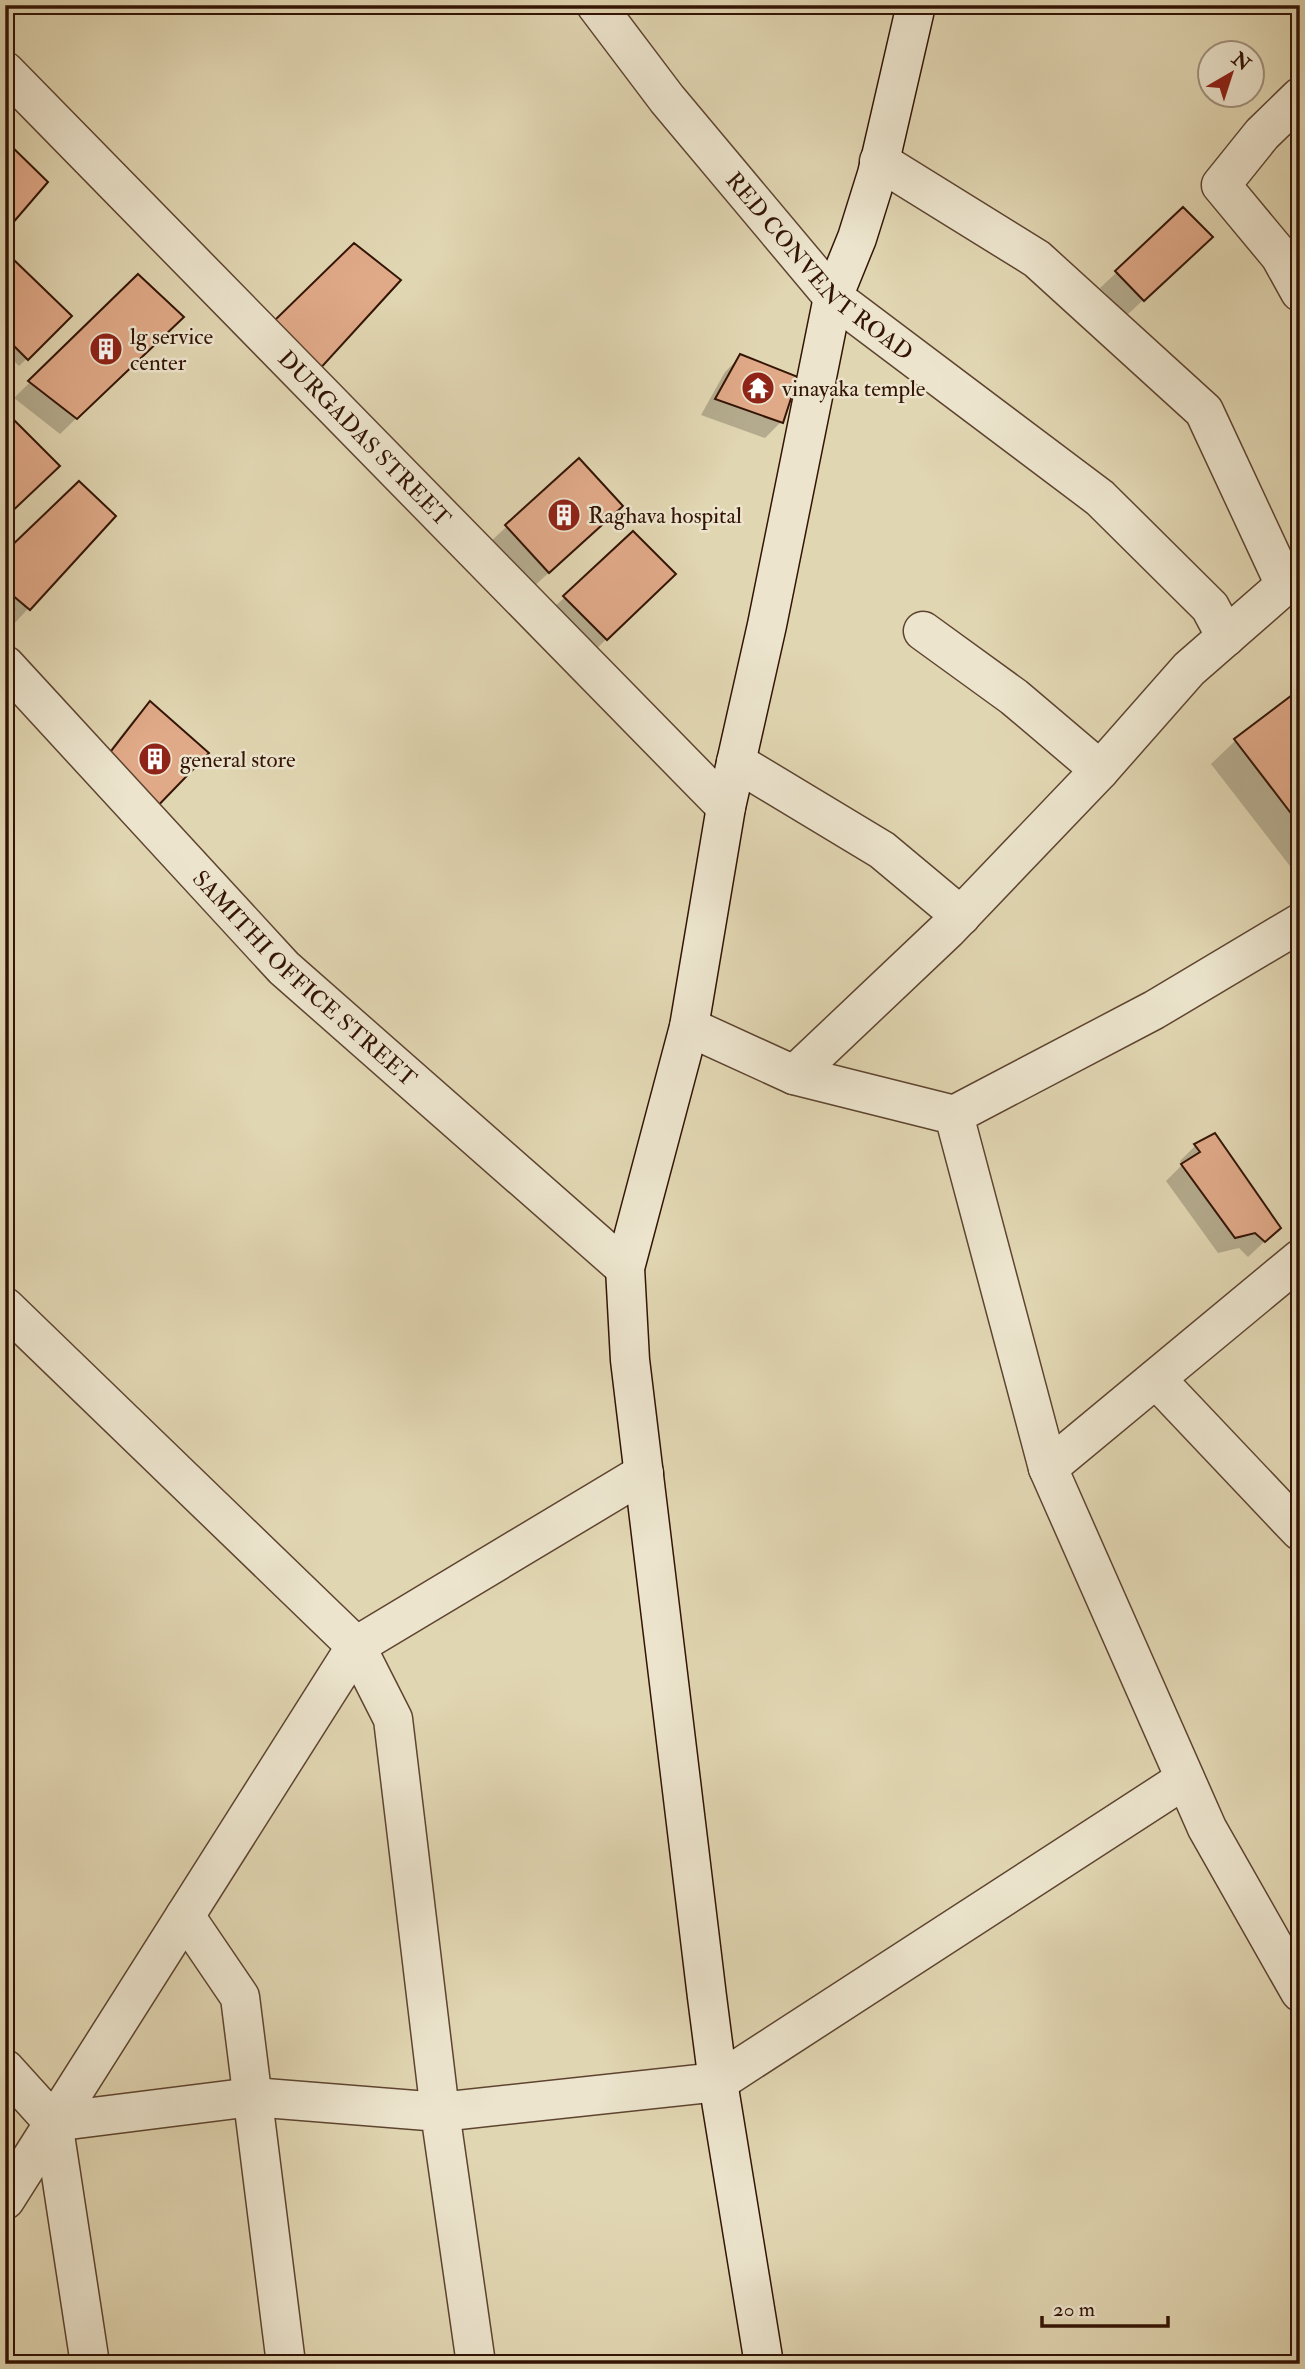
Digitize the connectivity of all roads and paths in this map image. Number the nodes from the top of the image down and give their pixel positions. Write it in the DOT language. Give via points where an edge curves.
graph roads {
  1 [pos="596,5"];
  2 [pos="916,5"];
  3 [pos="5,71"];
  4 [pos="1300,97"];
  5 [pos="879,161"];
  6 [pos="1300,292"];
  7 [pos="833,297"];
  8 [pos="1293,578"];
  9 [pos="923,631"];
  10 [pos="1226,637"];
  11 [pos="5,666"];
  12 [pos="736,762"];
  13 [pos="1101,770"];
  14 [pos="726,807"];
  15 [pos="961,916"];
  16 [pos="1300,923"];
  17 [pos="689,1027"];
  18 [pos="794,1075"];
  19 [pos="954,1115"];
  20 [pos="1300,1259"];
  21 [pos="625,1268"];
  22 [pos="5,1307"];
  23 [pos="1156,1379"];
  24 [pos="1048,1468"];
  25 [pos="644,1473"];
  26 [pos="1300,1531"];
  27 [pos="356,1646"];
  28 [pos="1185,1779"];
  29 [pos="185,1916"];
  30 [pos="1300,1993"];
  31 [pos="5,2069"];
  32 [pos="718,2082"];
  33 [pos="252,2097"];
  34 [pos="440,2112"];
  35 [pos="53,2122"];
  36 [pos="5,2200"];
  37 [pos="90,2364"];
  38 [pos="286,2364"];
  39 [pos="475,2364"];
  40 [pos="764,2364"];
  1 -- 7 [label="street, RED CONVENT ROAD" via="667,99"];
  2 -- 5 [label="street"];
  3 -- 14 [label="street, DURGADAS STREET"];
  4 -- 6 [label="street" via="1262,134 1221,185 1280,256"];
  5 -- 7 [label="street" via="857,237"];
  5 -- 8 [label="street" via="1037,259 1204,411"];
  7 -- 10 [label="street, RED CONVENT ROAD" via="1100,498 1210,607"];
  7 -- 12 [label="street"];
  8 -- 10 [label="street"];
  9 -- 13 [label="street" via="1014,697"];
  10 -- 13 [label="street" via="1189,669"];
  11 -- 21 [label="street, SAMITHI OFFICE STREET" via="284,968"];
  12 -- 14 [label="street"];
  12 -- 15 [label="street" via="882,850"];
  13 -- 15 [label="street"];
  14 -- 17 [label="street"];
  15 -- 18 [label="street"];
  16 -- 19 [label="street" via="1154,1010"];
  17 -- 18 [label="street"];
  17 -- 21 [label="street"];
  18 -- 19 [label="street"];
  19 -- 24 [label="street"];
  20 -- 23 [label="street"];
  21 -- 25 [label="street" via="630,1360"];
  22 -- 27 [label="street"];
  23 -- 24 [label="street"];
  23 -- 26 [label="street"];
  24 -- 28 [label="street"];
  25 -- 27 [label="street"];
  25 -- 32 [label="street"];
  27 -- 29 [label="street"];
  27 -- 34 [label="street" via="393,1719"];
  28 -- 30 [label="street" via="1207,1828"];
  28 -- 32 [label="street"];
  29 -- 33 [label="street" via="240,1997"];
  29 -- 35 [label="street"];
  31 -- 35 [label="street"];
  32 -- 34 [label="street"];
  32 -- 40 [label="street"];
  33 -- 34 [label="street"];
  33 -- 35 [label="street"];
  33 -- 38 [label="street"];
  34 -- 39 [label="street"];
  35 -- 36 [label="street"];
  35 -- 37 [label="street"];
}
